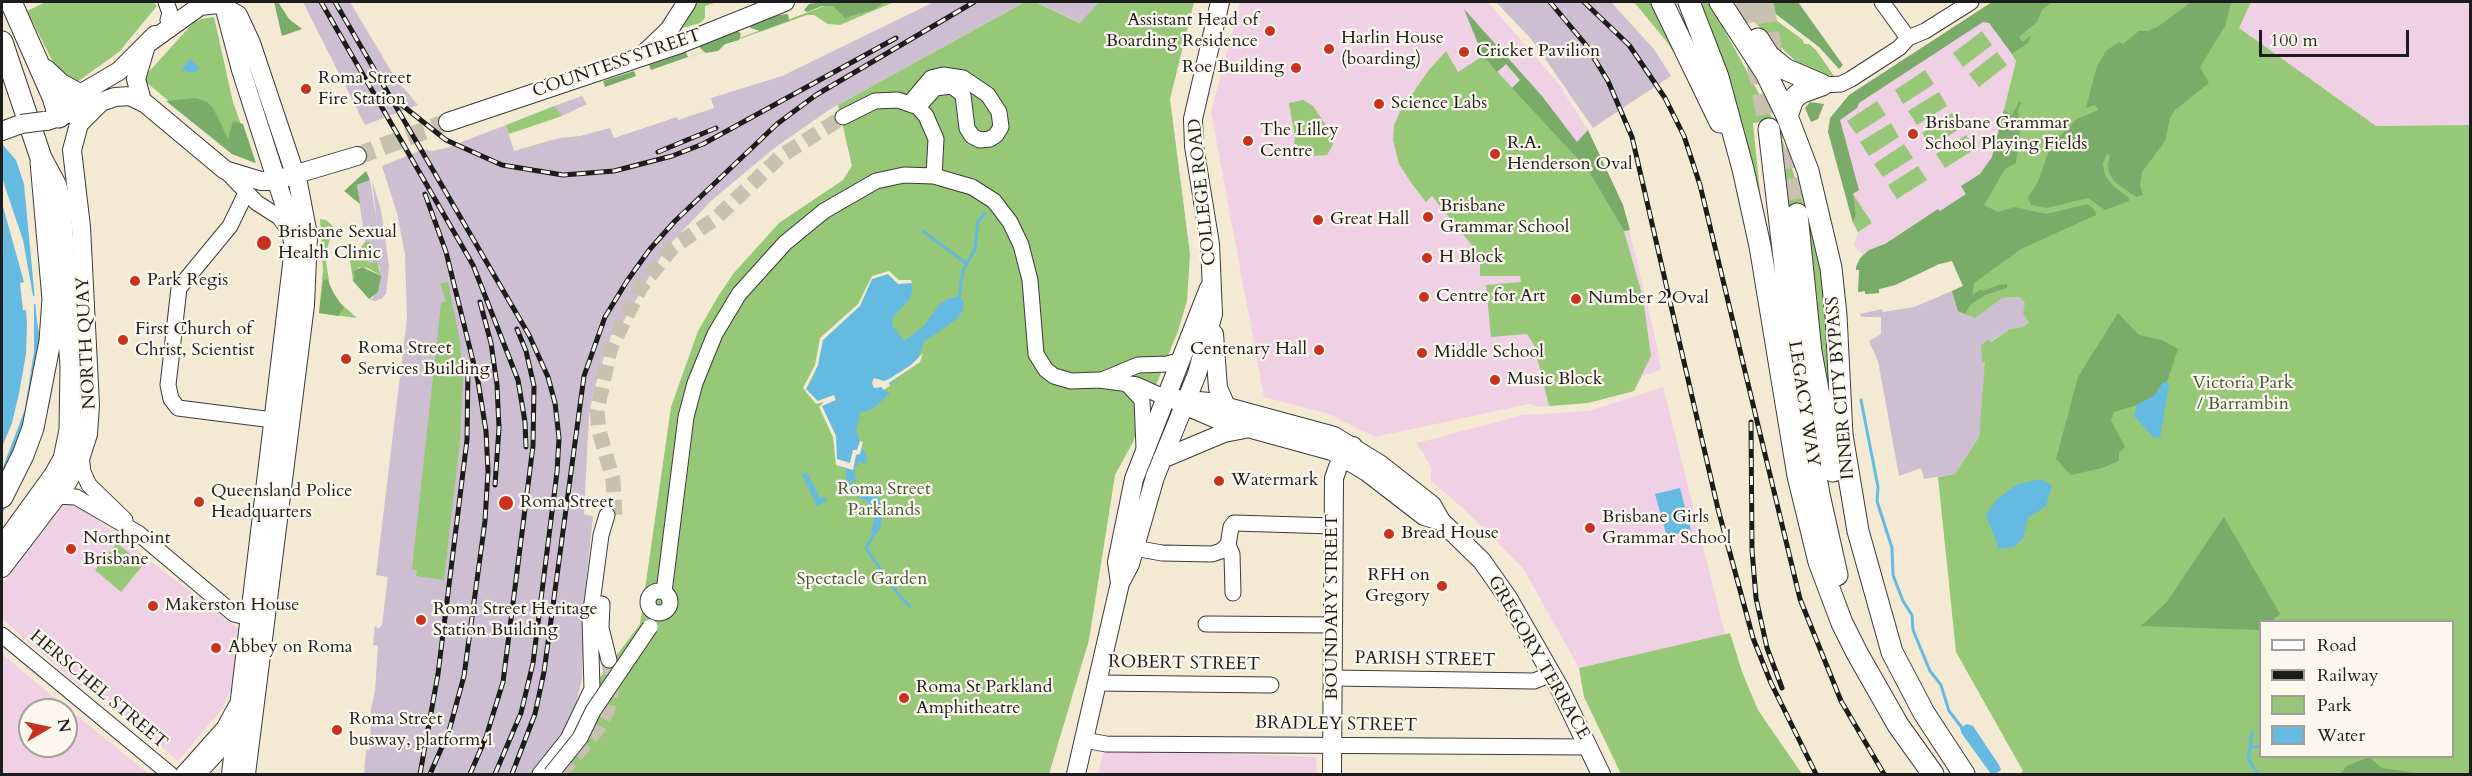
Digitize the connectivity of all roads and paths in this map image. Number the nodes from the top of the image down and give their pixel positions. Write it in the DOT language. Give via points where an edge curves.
graph roads {
  1 [pos="184,2"];
  2 [pos="687,2"];
  3 [pos="785,2"];
  4 [pos="1220,2"];
  5 [pos="1662,2"];
  6 [pos="1689,2"];
  7 [pos="1720,2"];
  8 [pos="1733,2"];
  9 [pos="1882,2"];
  10 [pos="1971,2"];
  11 [pos="13,3"];
  12 [pos="223,4"];
  13 [pos="167,11"];
  14 [pos="1908,38"];
  15 [pos="2,42"];
  16 [pos="146,46"];
  17 [pos="638,58"];
  18 [pos="38,63"];
  19 [pos="1822,85"];
  20 [pos="80,95"];
  21 [pos="142,101"];
  22 [pos="101,102"];
  23 [pos="914,105"];
  24 [pos="50,115"];
  25 [pos="1787,116"];
  26 [pos="843,117"];
  27 [pos="448,122"];
  28 [pos="1769,129"];
  29 [pos="2,130"];
  30 [pos="357,156"];
  31 [pos="41,158"];
  32 [pos="225,170"];
  33 [pos="295,175"];
  34 [pos="934,176"];
  35 [pos="275,180"];
  36 [pos="251,198"];
  37 [pos="1753,210"];
  38 [pos="1797,214"];
  39 [pos="292,236"];
  40 [pos="1212,278"];
  41 [pos="1213,314"];
  42 [pos="1182,360"];
  43 [pos="71,367"];
  44 [pos="1099,380"];
  45 [pos="1122,383"];
  46 [pos="1166,398"];
  47 [pos="1186,402"];
  48 [pos="1226,406"];
  49 [pos="273,420"];
  50 [pos="1251,428"];
  51 [pos="1144,450"];
  52 [pos="1349,452"];
  53 [pos="73,458"];
  54 [pos="1162,459"];
  55 [pos="56,494"];
  56 [pos="2,496"];
  57 [pos="1334,526"];
  58 [pos="138,533"];
  59 [pos="1228,545"];
  60 [pos="2,548"];
  61 [pos="1134,548"];
  62 [pos="2,568"];
  63 [pos="1120,583"];
  64 [pos="1233,593"];
  65 [pos="256,620"];
  66 [pos="1206,624"];
  67 [pos="1333,625"];
  68 [pos="2,635"];
  69 [pos="1888,644"];
  70 [pos="609,660"];
  71 [pos="1869,673"];
  72 [pos="1552,674"];
  73 [pos="1333,678"];
  74 [pos="1097,683"];
  75 [pos="1271,685"];
  76 [pos="240,686"];
  77 [pos="254,705"];
  78 [pos="236,733"];
  79 [pos="1084,740"];
  80 [pos="1332,746"];
  81 [pos="1589,747"];
  82 [pos="170,774"];
  83 [pos="183,774"];
  84 [pos="198,774"];
  85 [pos="231,774"];
  86 [pos="246,774"];
  87 [pos="540,774"];
  88 [pos="551,774"];
  89 [pos="1076,774"];
  90 [pos="1332,774"];
  91 [pos="1601,774"];
  92 [pos="1933,774"];
  93 [pos="1964,774"];
  1 -- 13 [label="main road"];
  2 -- 17 [label="main road" via="669,30"];
  3 -- 17 [label="main road, COUNTESS STREET"];
  4 -- 40 [label="main road, COLLEGE ROAD" via="1193,119"];
  5 -- 37 [label="highway" via="1713,107"];
  6 -- 37 [label="highway" via="1726,105"];
  7 -- 25 [label="highway, INNER CITY BYPASS" via="1752,49"];
  8 -- 19 [label="highway" via="1769,56 1795,74"];
  9 -- 14 [label="street"];
  10 -- 14 [label="street"];
  11 -- 18 [label="highway"];
  12 -- 16 [label="main road" via="194,9"];
  12 -- 33 [label="main road" via="238,15 245,28"];
  12 -- 35 [label="main road"];
  13 -- 16 [label="main road"];
  14 -- 19 [label="street" via="1851,79"];
  15 -- 31 [label="highway"];
  16 -- 20 [label="main road" via="119,71"];
  16 -- 21 [label="main road" via="136,79"];
  17 -- 27 [label="main road, COUNTESS STREET"];
  18 -- 20 [label="highway" via="60,84"];
  18 -- 24 [label="highway"];
  19 -- 25 [label="highway" via="1793,99"];
  20 -- 24 [label="main road"];
  21 -- 22 [label="main road" via="120,96"];
  21 -- 32 [label="main road"];
  22 -- 24 [label="main road"];
  22 -- 53 [label="main road, NORTH QUAY" via="79,124 72,146 80,214 90,405 88,434"];
  23 -- 23 [label="street" via="921,87 931,78 963,78 988,95 999,112 1001,127 990,139 972,136 967,128 963,95 952,86 935,88"];
  23 -- 26 [label="street" via="898,100 875,101"];
  23 -- 34 [label="street" via="926,116 936,139"];
  24 -- 29 [label="main road, bridge"];
  25 -- 69 [label="highway, INNER CITY BYPASS" via="1811,179 1825,239 1836,315 1844,461"];
  28 -- 71 [label="highway, LEGACY WAY" via="1806,430 1832,556"];
  30 -- 33 [label="main road"];
  31 -- 43 [label="highway" via="56,186 61,213"];
  31 -- 56 [label="highway" via="53,299 51,327 33,428"];
  32 -- 35 [label="main road" via="251,180"];
  32 -- 36 [label="street"];
  33 -- 35 [label="main road"];
  33 -- 65 [label="main road" via="308,235 308,269"];
  34 -- 44 [label="street" via="962,183 985,195 1010,222 1030,280 1036,354 1046,370 1062,379"];
  34 -- 88 [label="street, bridge" via="904,175 876,182 824,211 771,256 724,317 704,358 686,417 664,592 669,604 658,612 590,716 580,738"];
  35 -- 36 [label="street"];
  35 -- 39 [label="main road"];
  36 -- 39 [label="street" via="279,217"];
  36 -- 49 [label="street" via="179,288 168,380 171,399 178,408"];
  37 -- 71 [label="highway" via="1808,522 1833,600"];
  38 -- 69 [label="highway, LEGACY WAY" via="1811,352 1841,508 1864,597"];
  39 -- 49 [label="main road" via="293,257"];
  40 -- 41 [label="main road, COLLEGE ROAD"];
  40 -- 42 [label="main road, COLLEGE ROAD"];
  41 -- 47 [label="main road, COLLEGE ROAD" via="1206,349"];
  41 -- 48 [label="main road" via="1218,388"];
  42 -- 44 [label="street" via="1138,365"];
  42 -- 46 [label="main road, COLLEGE ROAD"];
  43 -- 53 [label="highway"];
  43 -- 55 [label="highway" via="76,384 77,442"];
  44 -- 45 [label="street"];
  45 -- 46 [label="street"];
  45 -- 51 [label="street" via="1134,389 1142,400"];
  46 -- 47 [label="main road, GREGORY TERRACE"];
  46 -- 51 [label="main road, COLLEGE ROAD"];
  47 -- 48 [label="main road, GREGORY TERRACE"];
  47 -- 50 [label="main road, GREGORY TERRACE" via="1219,420"];
  47 -- 54 [label="main road, COLLEGE ROAD"];
  48 -- 52 [label="main road, GREGORY TERRACE" via="1328,433"];
  49 -- 65 [label="main road"];
  50 -- 52 [label="main road, GREGORY TERRACE"];
  50 -- 54 [label="main road" via="1224,433"];
  51 -- 63 [label="main road, COLLEGE ROAD" via="1130,495 1117,562"];
  52 -- 57 [label="main road, BOUNDARY STREET" via="1334,478"];
  52 -- 72 [label="main road, GREGORY TERRACE" via="1432,505 1441,521 1491,573"];
  53 -- 55 [label="main road, NORTH QUAY" via="67,483"];
  53 -- 58 [label="street" via="89,485"];
  53 -- 60 [label="highway, NORTH QUAY" via="55,475"];
  54 -- 61 [label="main road, COLLEGE ROAD"];
  55 -- 58 [label="street" via="76,497"];
  55 -- 62 [label="main road, NORTH QUAY"];
  57 -- 59 [label="street" via="1239,522 1232,525"];
  57 -- 67 [label="main road, BOUNDARY STREET"];
  58 -- 65 [label="street" via="234,614"];
  59 -- 61 [label="street" via="1212,554"];
  59 -- 64 [label="street" via="1233,555"];
  61 -- 63 [label="main road, COLLEGE ROAD"];
  63 -- 74 [label="main road"];
  65 -- 76 [label="main road"];
  65 -- 77 [label="main road"];
  66 -- 67 [label="street"];
  67 -- 73 [label="main road, BOUNDARY STREET"];
  68 -- 82 [label="street, HERSCHEL STREET"];
  69 -- 93 [label="highway, INNER CITY BYPASS" via="1924,713"];
  70 -- 87 [label="street" via="601,619 611,515 601,535 590,618 592,688 568,739"];
  71 -- 92 [label="highway" via="1898,725"];
  72 -- 73 [label="street, PARISH STREET" via="1534,681"];
  72 -- 81 [label="main road, GREGORY TERRACE"];
  73 -- 80 [label="main road, BOUNDARY STREET"];
  74 -- 75 [label="street, ROBERT STREET"];
  74 -- 79 [label="main road"];
  76 -- 78 [label="main road"];
  76 -- 83 [label="street" via="229,722"];
  77 -- 78 [label="street"];
  77 -- 86 [label="main road"];
  78 -- 84 [label="street"];
  78 -- 85 [label="main road"];
  79 -- 80 [label="street, BRADLEY STREET" via="1106,744"];
  79 -- 89 [label="main road"];
  80 -- 81 [label="street, BRADLEY STREET"];
  80 -- 90 [label="main road, BOUNDARY STREET"];
  81 -- 91 [label="main road, GREGORY TERRACE"];
}
